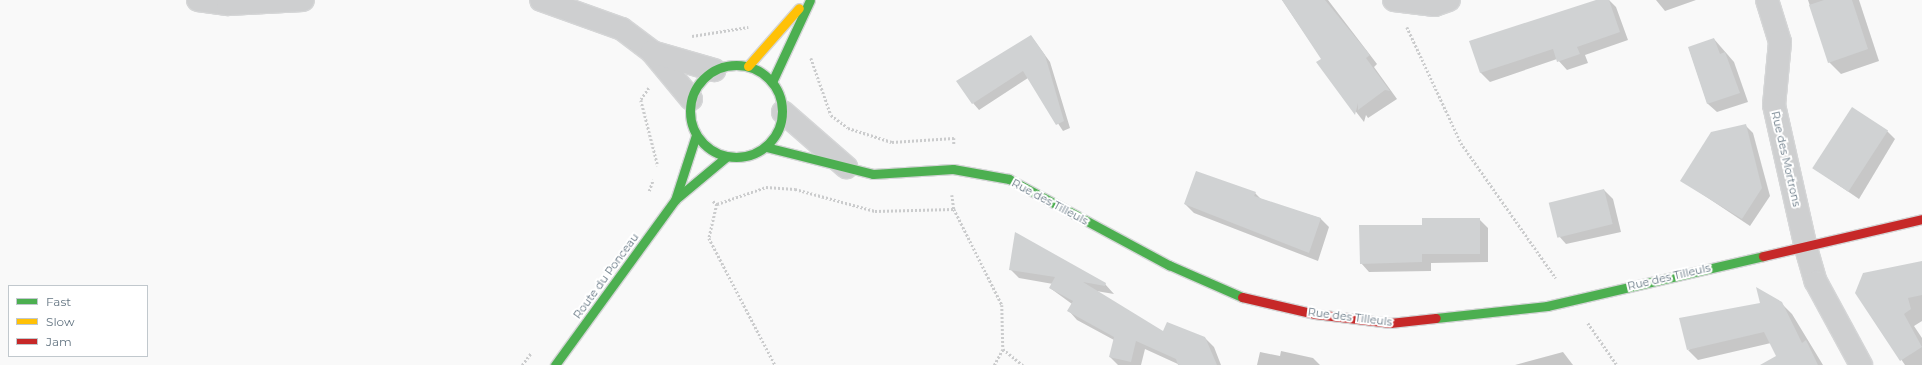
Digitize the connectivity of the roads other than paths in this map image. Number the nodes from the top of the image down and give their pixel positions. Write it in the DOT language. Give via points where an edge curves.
graph roads {
  1 [pos="198,0"];
  2 [pos="303,0"];
  3 [pos="541,0"];
  4 [pos="806,0"];
  5 [pos="810,0"];
  6 [pos="1394,0"];
  7 [pos="1449,0"];
  8 [pos="1767,0"];
  9 [pos="663,59"];
  10 [pos="748,66"];
  11 [pos="714,70"];
  12 [pos="772,82"];
  13 [pos="691,99"];
  14 [pos="783,112"];
  15 [pos="696,135"];
  16 [pos="766,147"];
  17 [pos="726,156"];
  18 [pos="846,167"];
  19 [pos="675,200"];
  20 [pos="1922,218"];
  21 [pos="1806,248"];
  22 [pos="556,365"];
  23 [pos="1861,365"];
  1 -- 2 [label="street" via="228,4"];
  3 -- 9 [label="street" via="622,29"];
  4 -- 10 [label="street"];
  5 -- 12 [label="street"];
  6 -- 7 [label="street" via="1435,5"];
  8 -- 21 [label="street, Rue des Mortrons" via="1780,42 1774,106"];
  9 -- 11 [label="street"];
  9 -- 13 [label="street"];
  10 -- 11 [label="street" via="737,64"];
  10 -- 12 [label="street"];
  11 -- 13 [label="street" via="696,87"];
  12 -- 14 [label="street"];
  13 -- 15 [label="street" via="689,113"];
  14 -- 16 [label="street" via="775,137"];
  14 -- 18 [label="street, Rue des Tilleuls"];
  15 -- 17 [label="street" via="704,145"];
  15 -- 19 [label="street, Route du Ponceau"];
  16 -- 17 [label="street" via="754,154"];
  16 -- 18 [label="street, Rue des Tilleuls"];
  17 -- 19 [label="street, Route du Ponceau"];
  18 -- 21 [label="street, Rue des Tilleuls" via="873,174 953,170 1009,179 1169,265 1231,294 1316,314 1390,323 1464,317 1572,300"];
  19 -- 22 [label="street, Route du Ponceau"];
  20 -- 21 [label="street, Rue des Tilleuls"];
  21 -- 23 [label="street, Rue des Mortrons" via="1816,282"];
}
